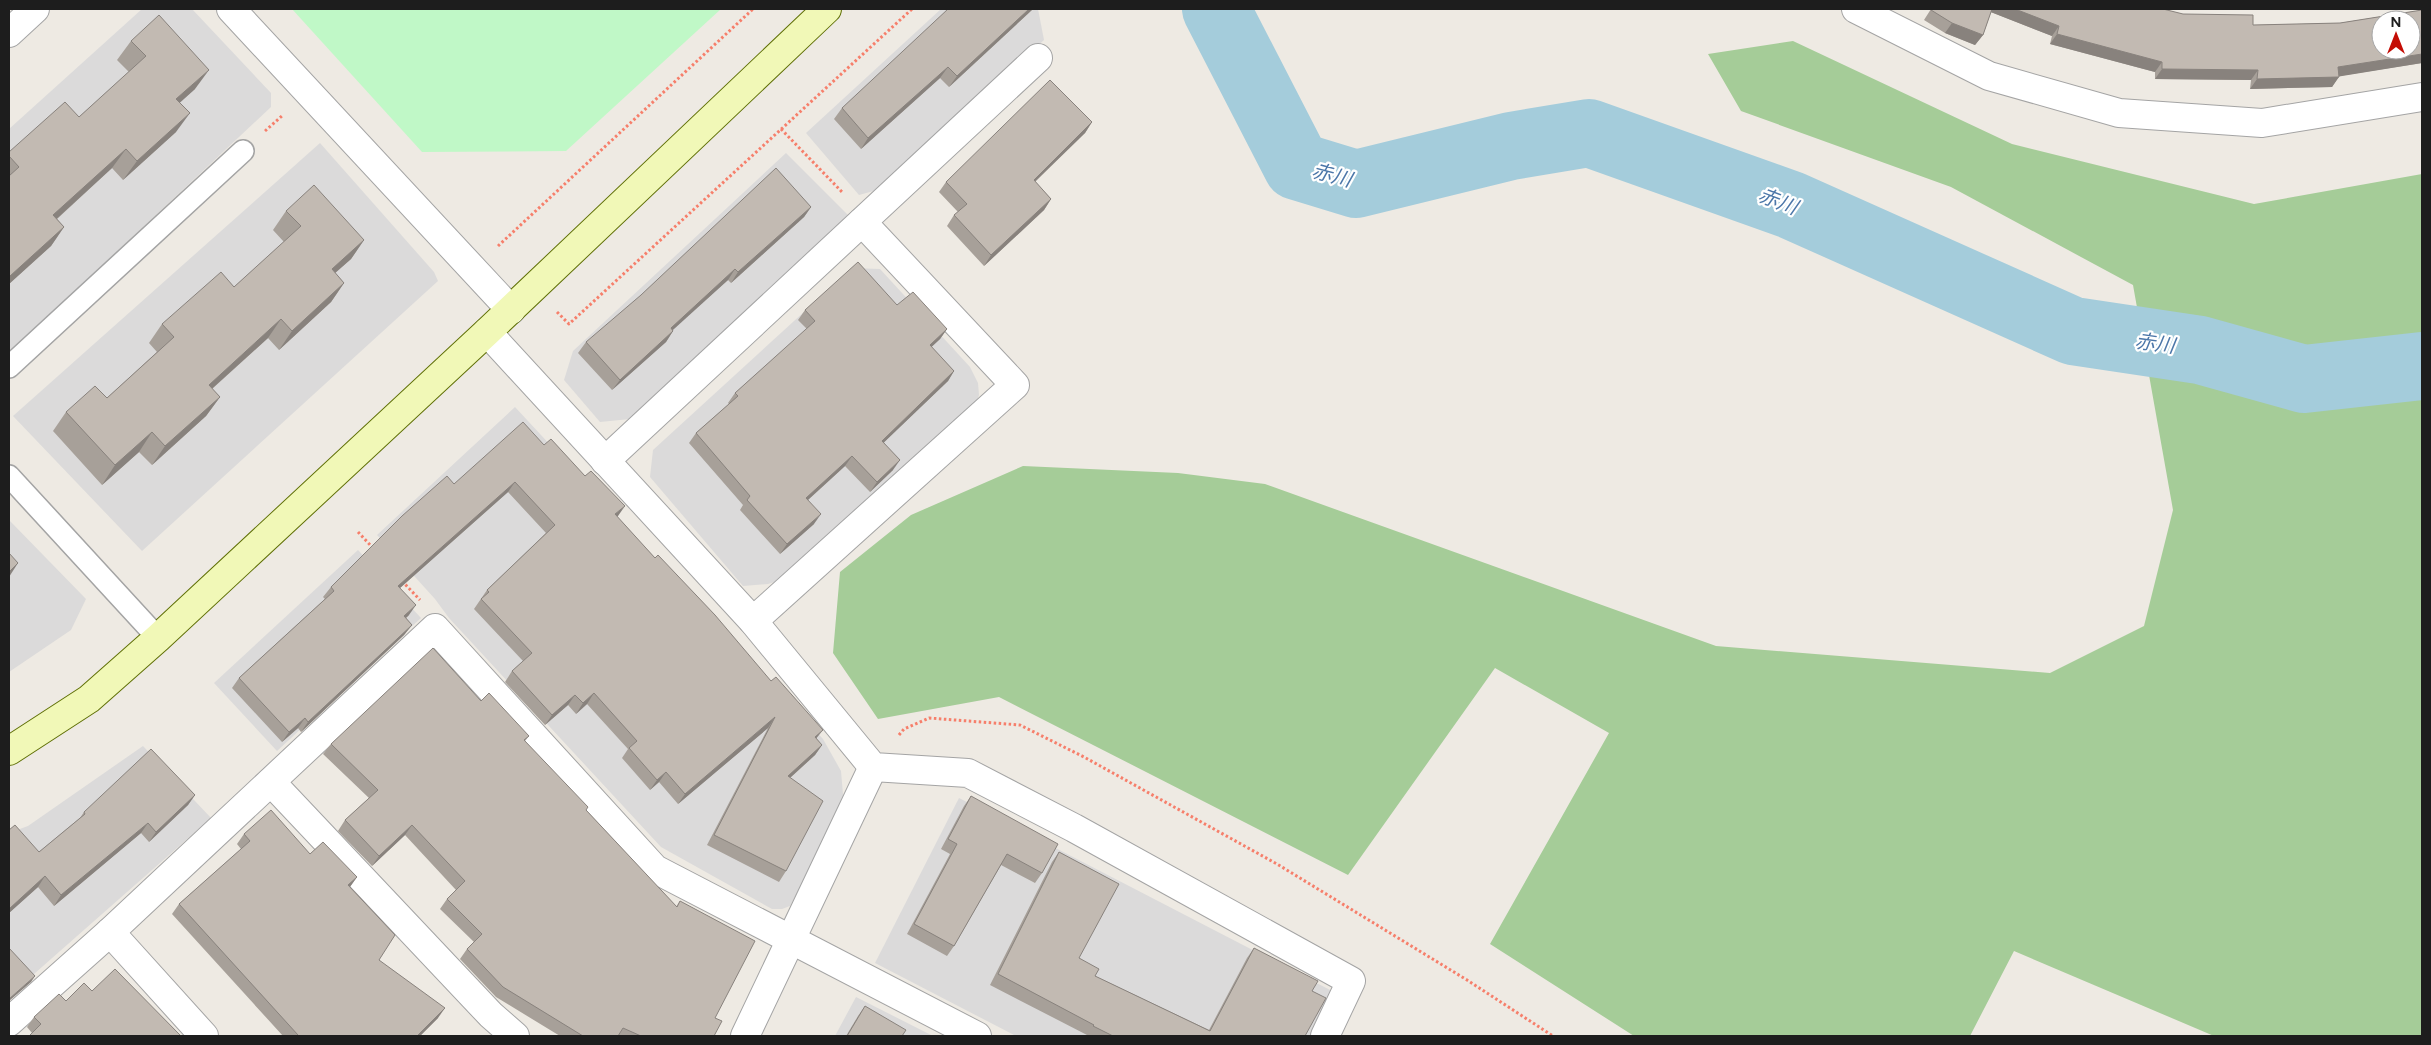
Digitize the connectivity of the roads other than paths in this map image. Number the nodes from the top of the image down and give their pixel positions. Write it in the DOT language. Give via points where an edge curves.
graph roads {
  1 [pos="35,9"];
  2 [pos="231,9"];
  3 [pos="827,9"];
  4 [pos="1856,9"];
  5 [pos="9,33"];
  6 [pos="1038,58"];
  7 [pos="2422,97"];
  8 [pos="243,152"];
  9 [pos="865,220"];
  10 [pos="511,310"];
  11 [pos="487,332"];
  12 [pos="9,367"];
  13 [pos="605,461"];
  14 [pos="9,476"];
  15 [pos="752,621"];
  16 [pos="158,638"];
  17 [pos="9,751"];
  18 [pos="873,767"];
  19 [pos="270,782"];
  20 [pos="110,932"];
  21 [pos="791,941"];
  22 [pos="9,1022"];
  23 [pos="204,1036"];
  24 [pos="515,1036"];
  25 [pos="745,1036"];
  26 [pos="976,1036"];
  27 [pos="1325,1036"];
  1 -- 5 [label="street"];
  2 -- 10 [label="street"];
  3 -- 10 [label="street"];
  4 -- 7 [label="street" via="1989,76 2119,113 2262,123"];
  6 -- 9 [label="street"];
  8 -- 12 [label="lane"];
  9 -- 13 [label="street"];
  9 -- 15 [label="street" via="1015,386"];
  10 -- 11 [label="street"];
  11 -- 13 [label="street"];
  11 -- 16 [label="street"];
  13 -- 15 [label="street"];
  14 -- 16 [label="lane"];
  15 -- 18 [label="street"];
  16 -- 17 [label="street" via="89,698"];
  18 -- 21 [label="street"];
  18 -- 27 [label="street" via="968,773 1351,982"];
  19 -- 20 [label="street"];
  19 -- 21 [label="street" via="436,628 655,869"];
  19 -- 24 [label="street" via="491,1015"];
  20 -- 22 [label="street"];
  20 -- 23 [label="street"];
  21 -- 25 [label="street"];
  21 -- 26 [label="street"];
}
